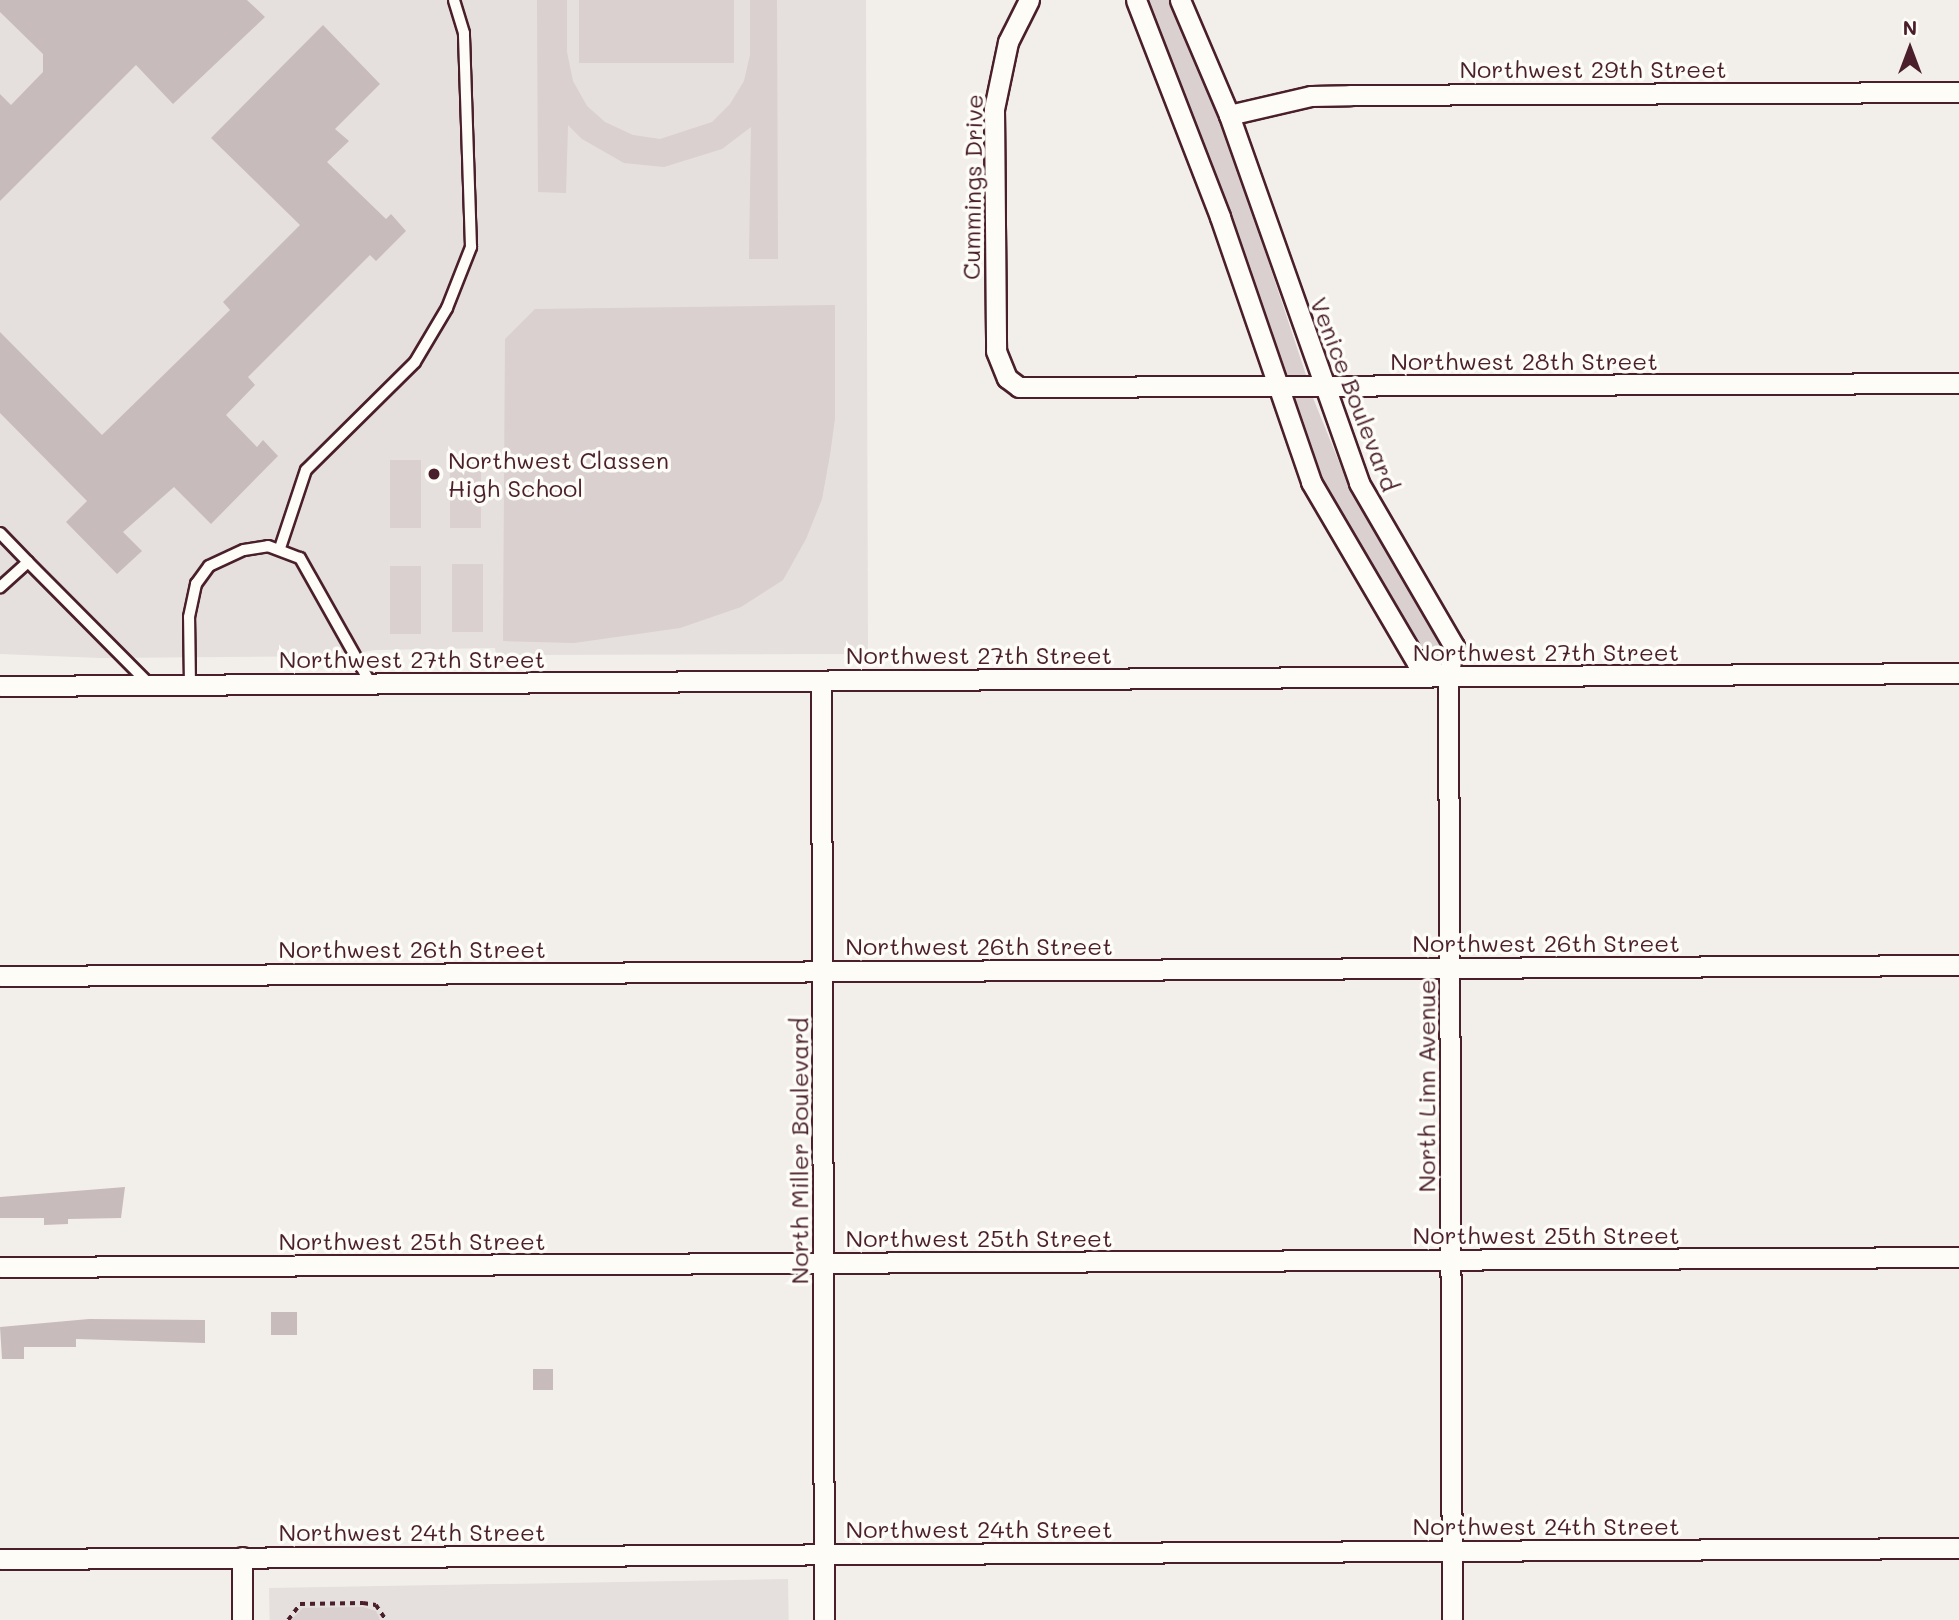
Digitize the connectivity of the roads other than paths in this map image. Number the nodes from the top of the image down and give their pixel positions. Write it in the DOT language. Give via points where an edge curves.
graph roads {
  1 [pos="454,0"];
  2 [pos="1029,0"];
  3 [pos="1136,0"];
  4 [pos="1180,0"];
  5 [pos="1959,92"];
  6 [pos="1229,115"];
  7 [pos="1007,378"];
  8 [pos="1959,383"];
  9 [pos="1277,387"];
  10 [pos="1322,387"];
  11 [pos="0,533"];
  12 [pos="280,548"];
  13 [pos="28,562"];
  14 [pos="0,587"];
  15 [pos="1959,673"];
  16 [pos="1448,677"];
  17 [pos="821,681"];
  18 [pos="371,684"];
  19 [pos="150,685"];
  20 [pos="190,685"];
  21 [pos="0,686"];
  22 [pos="1959,965"];
  23 [pos="1450,968"];
  24 [pos="823,971"];
  25 [pos="0,976"];
  26 [pos="1959,1256"];
  27 [pos="1451,1260"];
  28 [pos="824,1264"];
  29 [pos="0,1267"];
  30 [pos="1959,1548"];
  31 [pos="1452,1552"];
  32 [pos="823,1555"];
  33 [pos="242,1557"];
  34 [pos="0,1559"];
  35 [pos="243,1620"];
  36 [pos="824,1620"];
  37 [pos="1452,1620"];
  1 -- 12 [label="lane" via="464,33 471,247 447,308 415,362 306,470"];
  2 -- 7 [label="street, Cummings Drive" via="1008,42 994,108 996,351"];
  3 -- 9 [label="street" via="1220,217"];
  4 -- 6 [label="street, Venice Boulevard"];
  5 -- 6 [label="street, Northwest 29th Street" via="1350,95 1290,100"];
  6 -- 10 [label="street, Venice Boulevard"];
  7 -- 9 [label="street, Northwest 28th Street" via="1028,388"];
  8 -- 10 [label="street, Northwest 28th Street"];
  9 -- 10 [label="street, Northwest 28th Street"];
  9 -- 16 [label="street" via="1311,482 1338,535 1417,663"];
  10 -- 16 [label="street, Venice Boulevard" via="1359,484 1454,646"];
  11 -- 13 [label="lane"];
  12 -- 18 [label="lane" via="300,558 311,573"];
  12 -- 20 [label="lane" via="244,550 209,566 195,584 189,617"];
  13 -- 14 [label="lane"];
  13 -- 19 [label="lane"];
  15 -- 16 [label="street, Northwest 27th Street"];
  16 -- 17 [label="street, Northwest 27th Street"];
  16 -- 23 [label="street, North Linn Avenue"];
  17 -- 18 [label="street, Northwest 27th Street"];
  17 -- 24 [label="street, North Miller Boulevard"];
  18 -- 20 [label="street, Northwest 27th Street"];
  19 -- 20 [label="street, Northwest 27th Street"];
  19 -- 21 [label="street, Northwest 27th Street"];
  22 -- 23 [label="street, Northwest 26th Street"];
  23 -- 24 [label="street, Northwest 26th Street"];
  23 -- 27 [label="street, North Linn Avenue"];
  24 -- 25 [label="street, Northwest 26th Street"];
  24 -- 28 [label="street, North Miller Boulevard"];
  26 -- 27 [label="street, Northwest 25th Street"];
  27 -- 28 [label="street, Northwest 25th Street"];
  27 -- 31 [label="street, North Linn Avenue"];
  28 -- 29 [label="street, Northwest 25th Street"];
  28 -- 32 [label="street, North Miller Boulevard"];
  30 -- 31 [label="street, Northwest 24th Street"];
  31 -- 32 [label="street, Northwest 24th Street"];
  31 -- 37 [label="street, North Linn Avenue"];
  32 -- 33 [label="street, Northwest 24th Street"];
  32 -- 36 [label="street, North Miller Boulevard"];
  33 -- 34 [label="street, Northwest 24th Street"];
  33 -- 35 [label="street"];
}
